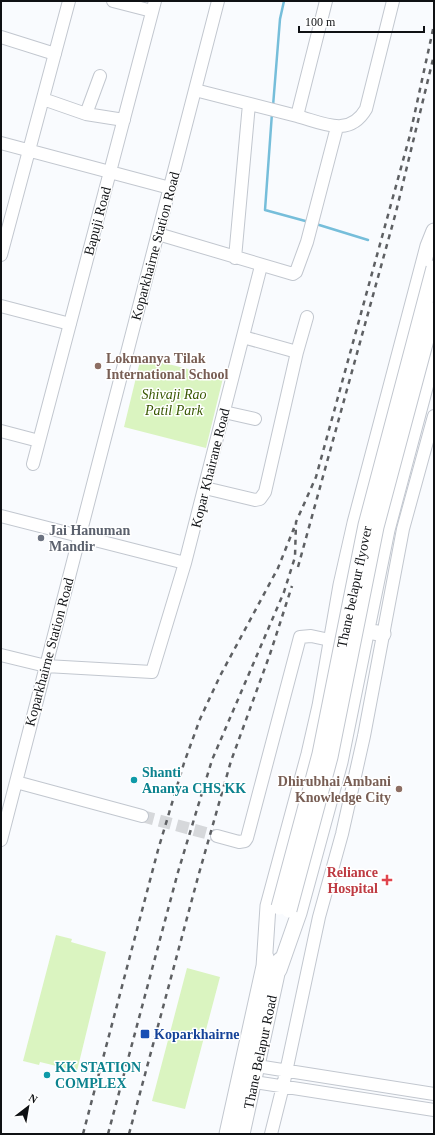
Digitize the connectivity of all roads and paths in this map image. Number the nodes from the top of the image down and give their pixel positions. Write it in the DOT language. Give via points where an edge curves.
graph roads {
  1 [pos="69,1"];
  2 [pos="114,1"];
  3 [pos="218,1"];
  4 [pos="326,1"];
  5 [pos="393,1"];
  6 [pos="154,6"];
  7 [pos="1,37"];
  8 [pos="55,54"];
  9 [pos="100,76"];
  10 [pos="195,90"];
  11 [pos="43,99"];
  12 [pos="249,104"];
  13 [pos="86,114"];
  14 [pos="293,115"];
  15 [pos="124,120"];
  16 [pos="336,127"];
  17 [pos="1,143"];
  18 [pos="29,150"];
  19 [pos="110,172"];
  20 [pos="170,188"];
  21 [pos="434,231"];
  22 [pos="4,234"];
  23 [pos="158,234"];
  24 [pos="1,255"];
  25 [pos="235,258"];
  26 [pos="261,266"];
  27 [pos="434,268"];
  28 [pos="1,306"];
  29 [pos="434,310"];
  30 [pos="307,317"];
  31 [pos="70,324"];
  32 [pos="243,336"];
  33 [pos="297,352"];
  34 [pos="434,354"];
  35 [pos="224,412"];
  36 [pos="434,416"];
  37 [pos="255,419"];
  38 [pos="1,431"];
  39 [pos="39,441"];
  40 [pos="33,464"];
  41 [pos="204,488"];
  42 [pos="1,516"];
  43 [pos="79,536"];
  44 [pos="185,563"];
  45 [pos="334,626"];
  46 [pos="366,631"];
  47 [pos="383,634"];
  48 [pos="331,641"];
  49 [pos="363,646"];
  50 [pos="380,649"];
  51 [pos="1,655"];
  52 [pos="46,666"];
  53 [pos="16,782"];
  54 [pos="142,816"];
  55 [pos="217,836"];
  56 [pos="1,840"];
  57 [pos="284,909"];
  58 [pos="271,969"];
  59 [pos="258,1066"];
  60 [pos="286,1070"];
  61 [pos="254,1082"];
  62 [pos="283,1086"];
  63 [pos="434,1094"];
  64 [pos="434,1110"];
  65 [pos="227,1134"];
  66 [pos="242,1134"];
  67 [pos="270,1134"];
  1 -- 8 [label="street"];
  2 -- 6 [label="street"];
  3 -- 10 [label="street, Koparkhairne Station Road"];
  4 -- 14 [label="street"];
  5 -- 16 [label="street" via="366,109 362,117 351,124"];
  6 -- 15 [label="street, Bapuji Road"];
  7 -- 8 [label="street"];
  8 -- 11 [label="street"];
  9 -- 13 [label="street"];
  10 -- 12 [label="street"];
  10 -- 20 [label="street, Koparkhairne Station Road"];
  11 -- 13 [label="street"];
  11 -- 18 [label="street"];
  12 -- 14 [label="street"];
  12 -- 25 [label="street"];
  13 -- 15 [label="street"];
  14 -- 16 [label="street"];
  15 -- 19 [label="street, Bapuji Road"];
  16 -- 26 [label="street" via="307,242 296,272 293,274"];
  17 -- 18 [label="street"];
  18 -- 19 [label="street"];
  18 -- 22 [label="street"];
  19 -- 20 [label="street"];
  19 -- 31 [label="street, Bapuji Road"];
  20 -- 23 [label="street, Koparkhairne Station Road"];
  21 -- 45 [label="main road" via="354,523"];
  22 -- 24 [label="street"];
  23 -- 25 [label="street"];
  23 -- 43 [label="street, Koparkhairne Station Road"];
  25 -- 26 [label="street"];
  26 -- 32 [label="street, Kopar Khairane Road"];
  27 -- 57 [label="main road, Thane belapur flyover, bridge" via="366,525 320,754"];
  28 -- 31 [label="street"];
  29 -- 57 [label="main road, Thane belapur flyover, bridge" via="376,528 332,749"];
  30 -- 33 [label="street"];
  31 -- 39 [label="street, Bapuji Road"];
  32 -- 33 [label="street"];
  32 -- 35 [label="street, Kopar Khairane Road"];
  33 -- 41 [label="street" via="263,496 256,500"];
  34 -- 46 [label="main road" via="387,530"];
  35 -- 37 [label="street"];
  35 -- 41 [label="street, Kopar Khairane Road"];
  36 -- 47 [label="street" via="403,529"];
  38 -- 39 [label="street"];
  39 -- 40 [label="street, Bapuji Road"];
  41 -- 44 [label="street, Kopar Khairane Road"];
  42 -- 43 [label="street"];
  43 -- 44 [label="street"];
  43 -- 52 [label="street, Koparkhairne Station Road"];
  44 -- 52 [label="street, Kopar Khairane Road" via="152,672"];
  45 -- 46 [label="main road"];
  45 -- 48 [label="main road"];
  46 -- 47 [label="main road"];
  46 -- 49 [label="main road"];
  47 -- 50 [label="street"];
  48 -- 49 [label="street"];
  48 -- 55 [label="street" via="311,636 300,637 246,841 239,842"];
  48 -- 58 [label="main road" via="309,754 268,906"];
  49 -- 50 [label="street"];
  49 -- 58 [label="main road" via="340,762 299,913"];
  50 -- 60 [label="street" via="344,826 319,917"];
  51 -- 52 [label="street"];
  52 -- 53 [label="street, Koparkhairne Station Road"];
  53 -- 54 [label="street"];
  53 -- 56 [label="street, Koparkhairne Station Road"];
  57 -- 58 [label="main road"];
  58 -- 59 [label="main road, Thane Belapur Road"];
  58 -- 65 [label="main road, Thane Belapur Road"];
  59 -- 60 [label="street"];
  59 -- 61 [label="main road, Thane Belapur Road"];
  60 -- 62 [label="street"];
  60 -- 63 [label="street"];
  61 -- 62 [label="street"];
  61 -- 66 [label="main road, Thane Belapur Road"];
  62 -- 64 [label="street"];
  62 -- 67 [label="street"];
}
